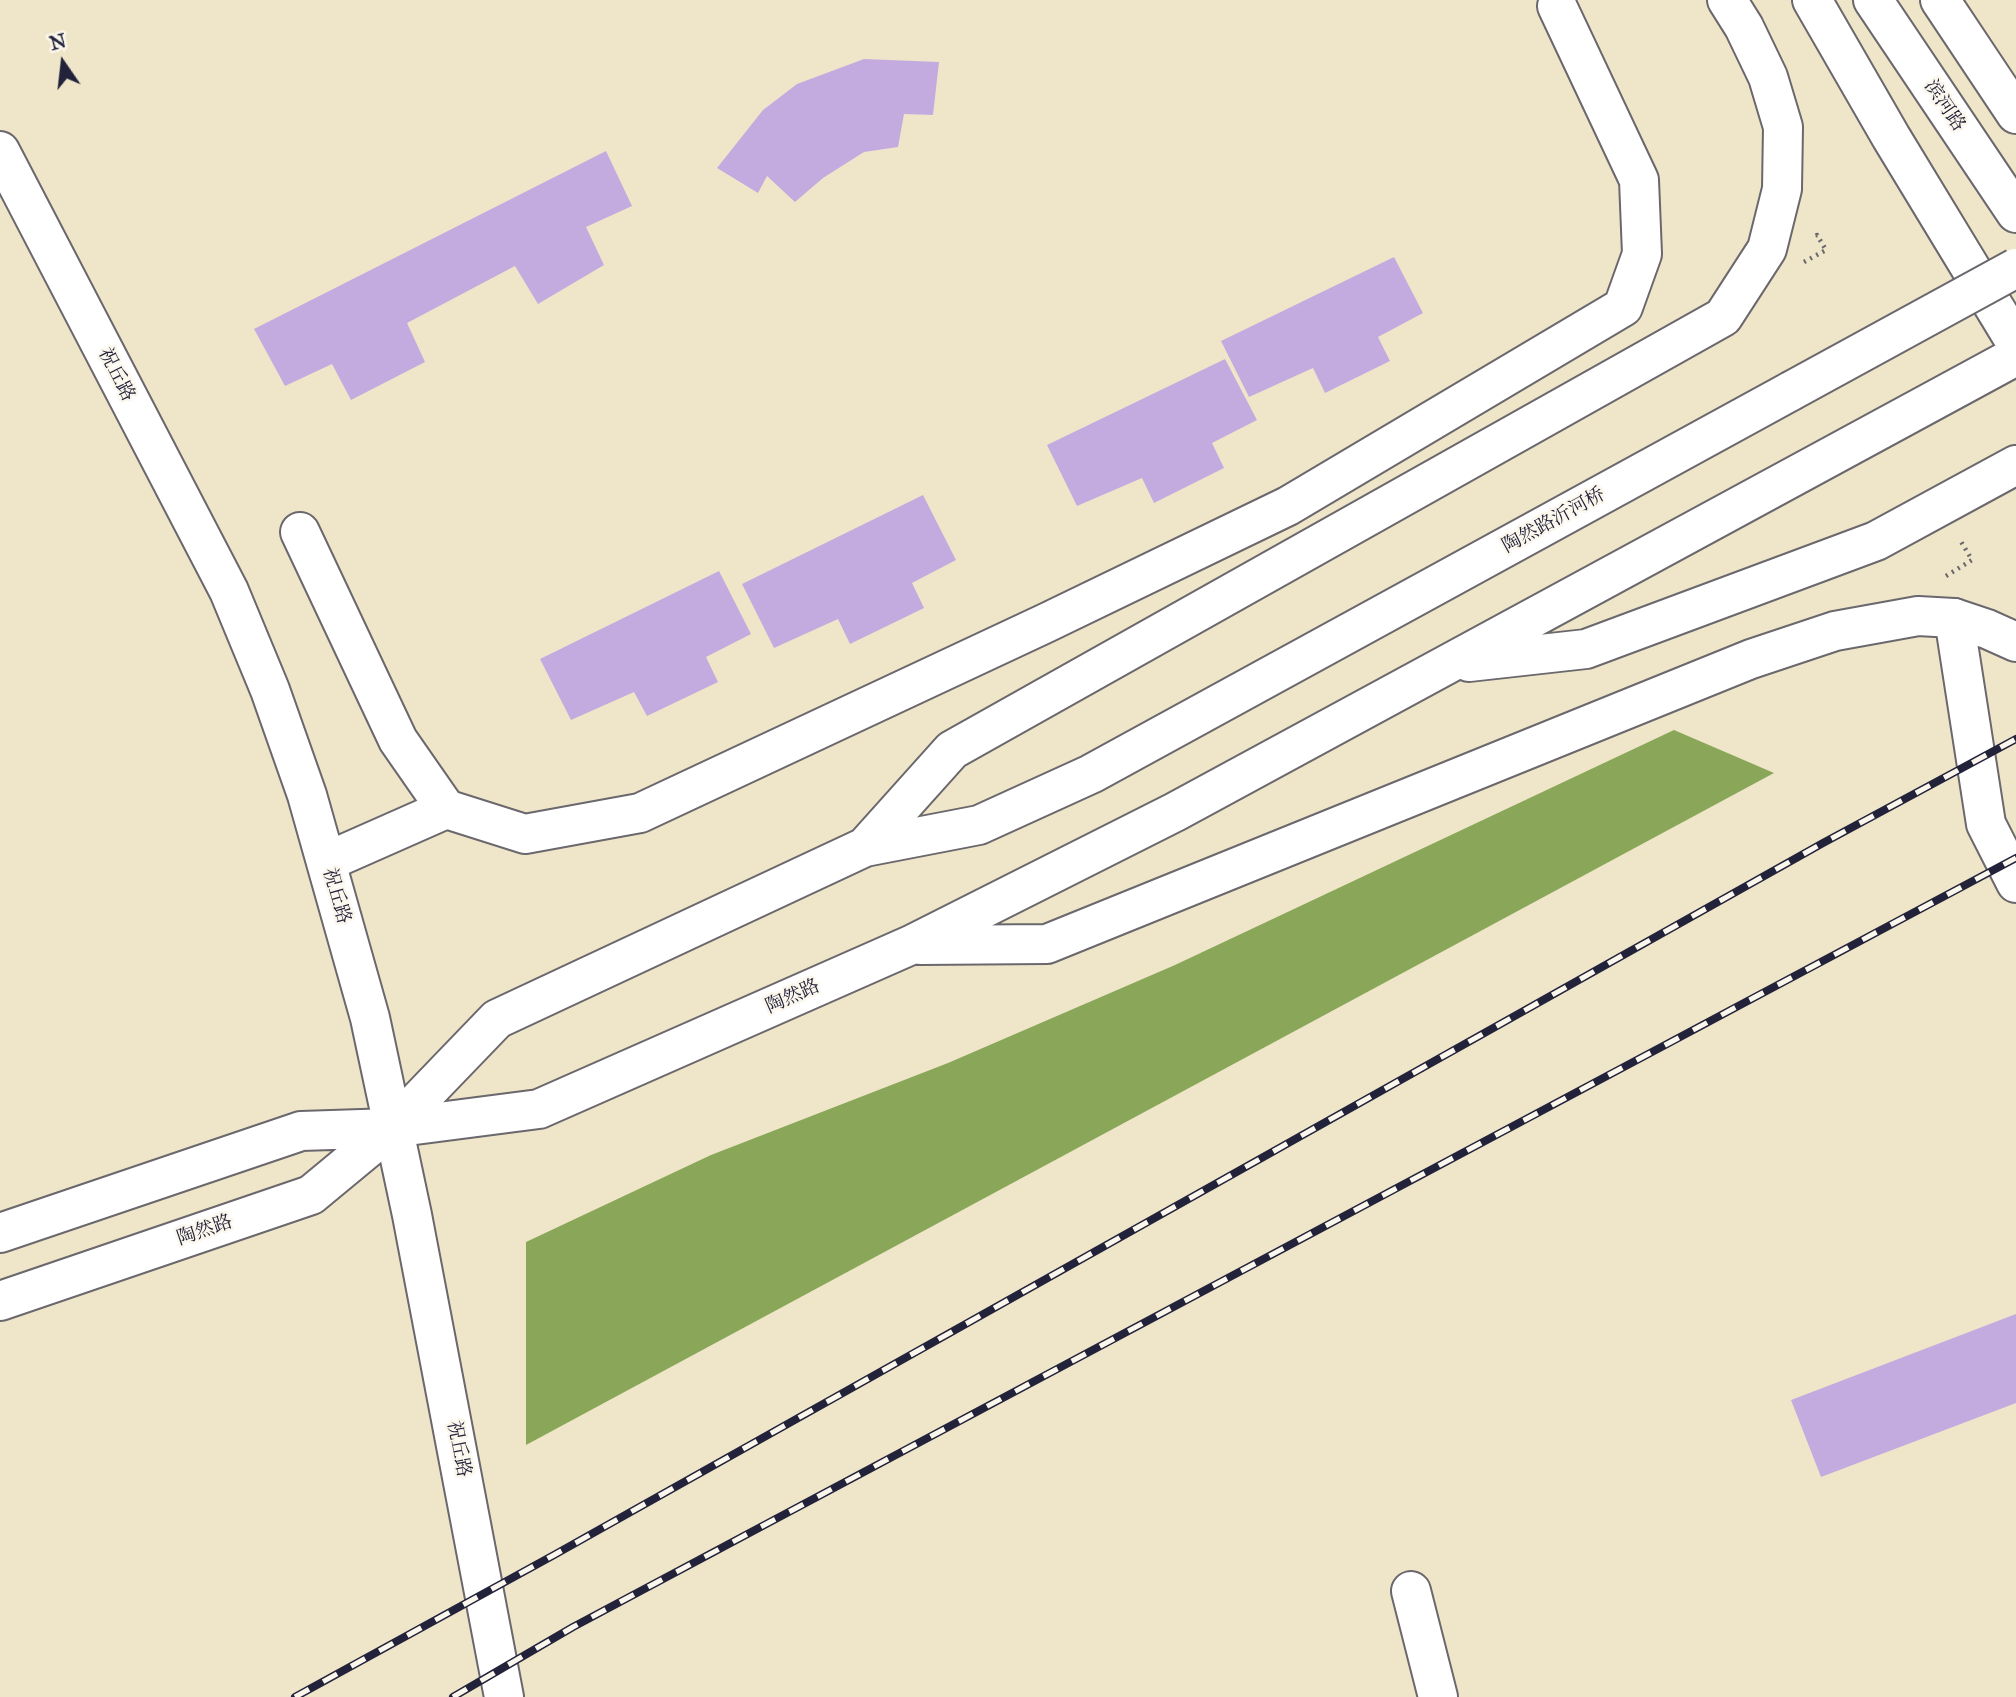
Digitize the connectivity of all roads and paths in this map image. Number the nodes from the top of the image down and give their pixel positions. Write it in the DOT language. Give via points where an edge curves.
graph roads {
  1 [pos="1727,0"];
  2 [pos="1812,0"];
  3 [pos="1873,0"];
  4 [pos="1940,0"];
  5 [pos="1557,6"];
  6 [pos="2016,114"];
  7 [pos="0,151"];
  8 [pos="2016,213"];
  9 [pos="2016,268"];
  10 [pos="2016,343"];
  11 [pos="2016,356"];
  12 [pos="2016,466"];
  13 [pos="300,532"];
  14 [pos="1958,536"];
  15 [pos="1940,580"];
  16 [pos="1954,618"];
  17 [pos="2016,642"];
  18 [pos="1450,664"];
  19 [pos="1091,774"];
  20 [pos="446,809"];
  21 [pos="865,847"];
  22 [pos="326,862"];
  23 [pos="2016,883"];
  24 [pos="911,945"];
  25 [pos="392,1128"];
  26 [pos="0,1233"];
  27 [pos="0,1301"];
  28 [pos="1411,1591"];
  29 [pos="504,1697"];
  30 [pos="1438,1697"];
  1 -- 21 [label="main road" via="1768,77 1783,127 1782,189 1767,249 1723,317 952,750"];
  2 -- 10 [label="main road"];
  3 -- 8 [label="main road, 滨河路"];
  4 -- 6 [label="main road"];
  5 -- 20 [label="main road" via="1639,180 1642,254 1623,307 1288,506 640,813 525,834"];
  7 -- 22 [label="main road, 祝丘路" via="229,592 270,690"];
  9 -- 19 [label="main road, 陶然路沂河桥, bridge"];
  11 -- 18 [label="main road"];
  12 -- 18 [label="main road" via="1876,541 1586,649"];
  13 -- 20 [label="main road" via="398,740"];
  14 -- 15 [label="path" via="1972,560"];
  16 -- 17 [label="main road"];
  16 -- 23 [label="main road" via="1986,824"];
  16 -- 24 [label="main road" via="1917,616 1835,631 1751,659 1047,944"];
  18 -- 24 [label="main road, 陶然路" via="1175,812"];
  19 -- 21 [label="main road, 陶然路" via="979,825"];
  20 -- 22 [label="main road"];
  21 -- 25 [label="main road, 陶然路" via="497,1019"];
  22 -- 25 [label="main road, 祝丘路" via="370,1018"];
  24 -- 25 [label="main road, 陶然路" via="538,1109"];
  25 -- 26 [label="main road, 陶然路" via="301,1130"];
  25 -- 27 [label="main road, 陶然路" via="311,1195"];
  25 -- 29 [label="main road, 祝丘路" via="449,1399"];
  28 -- 30 [label="main road"];
}
